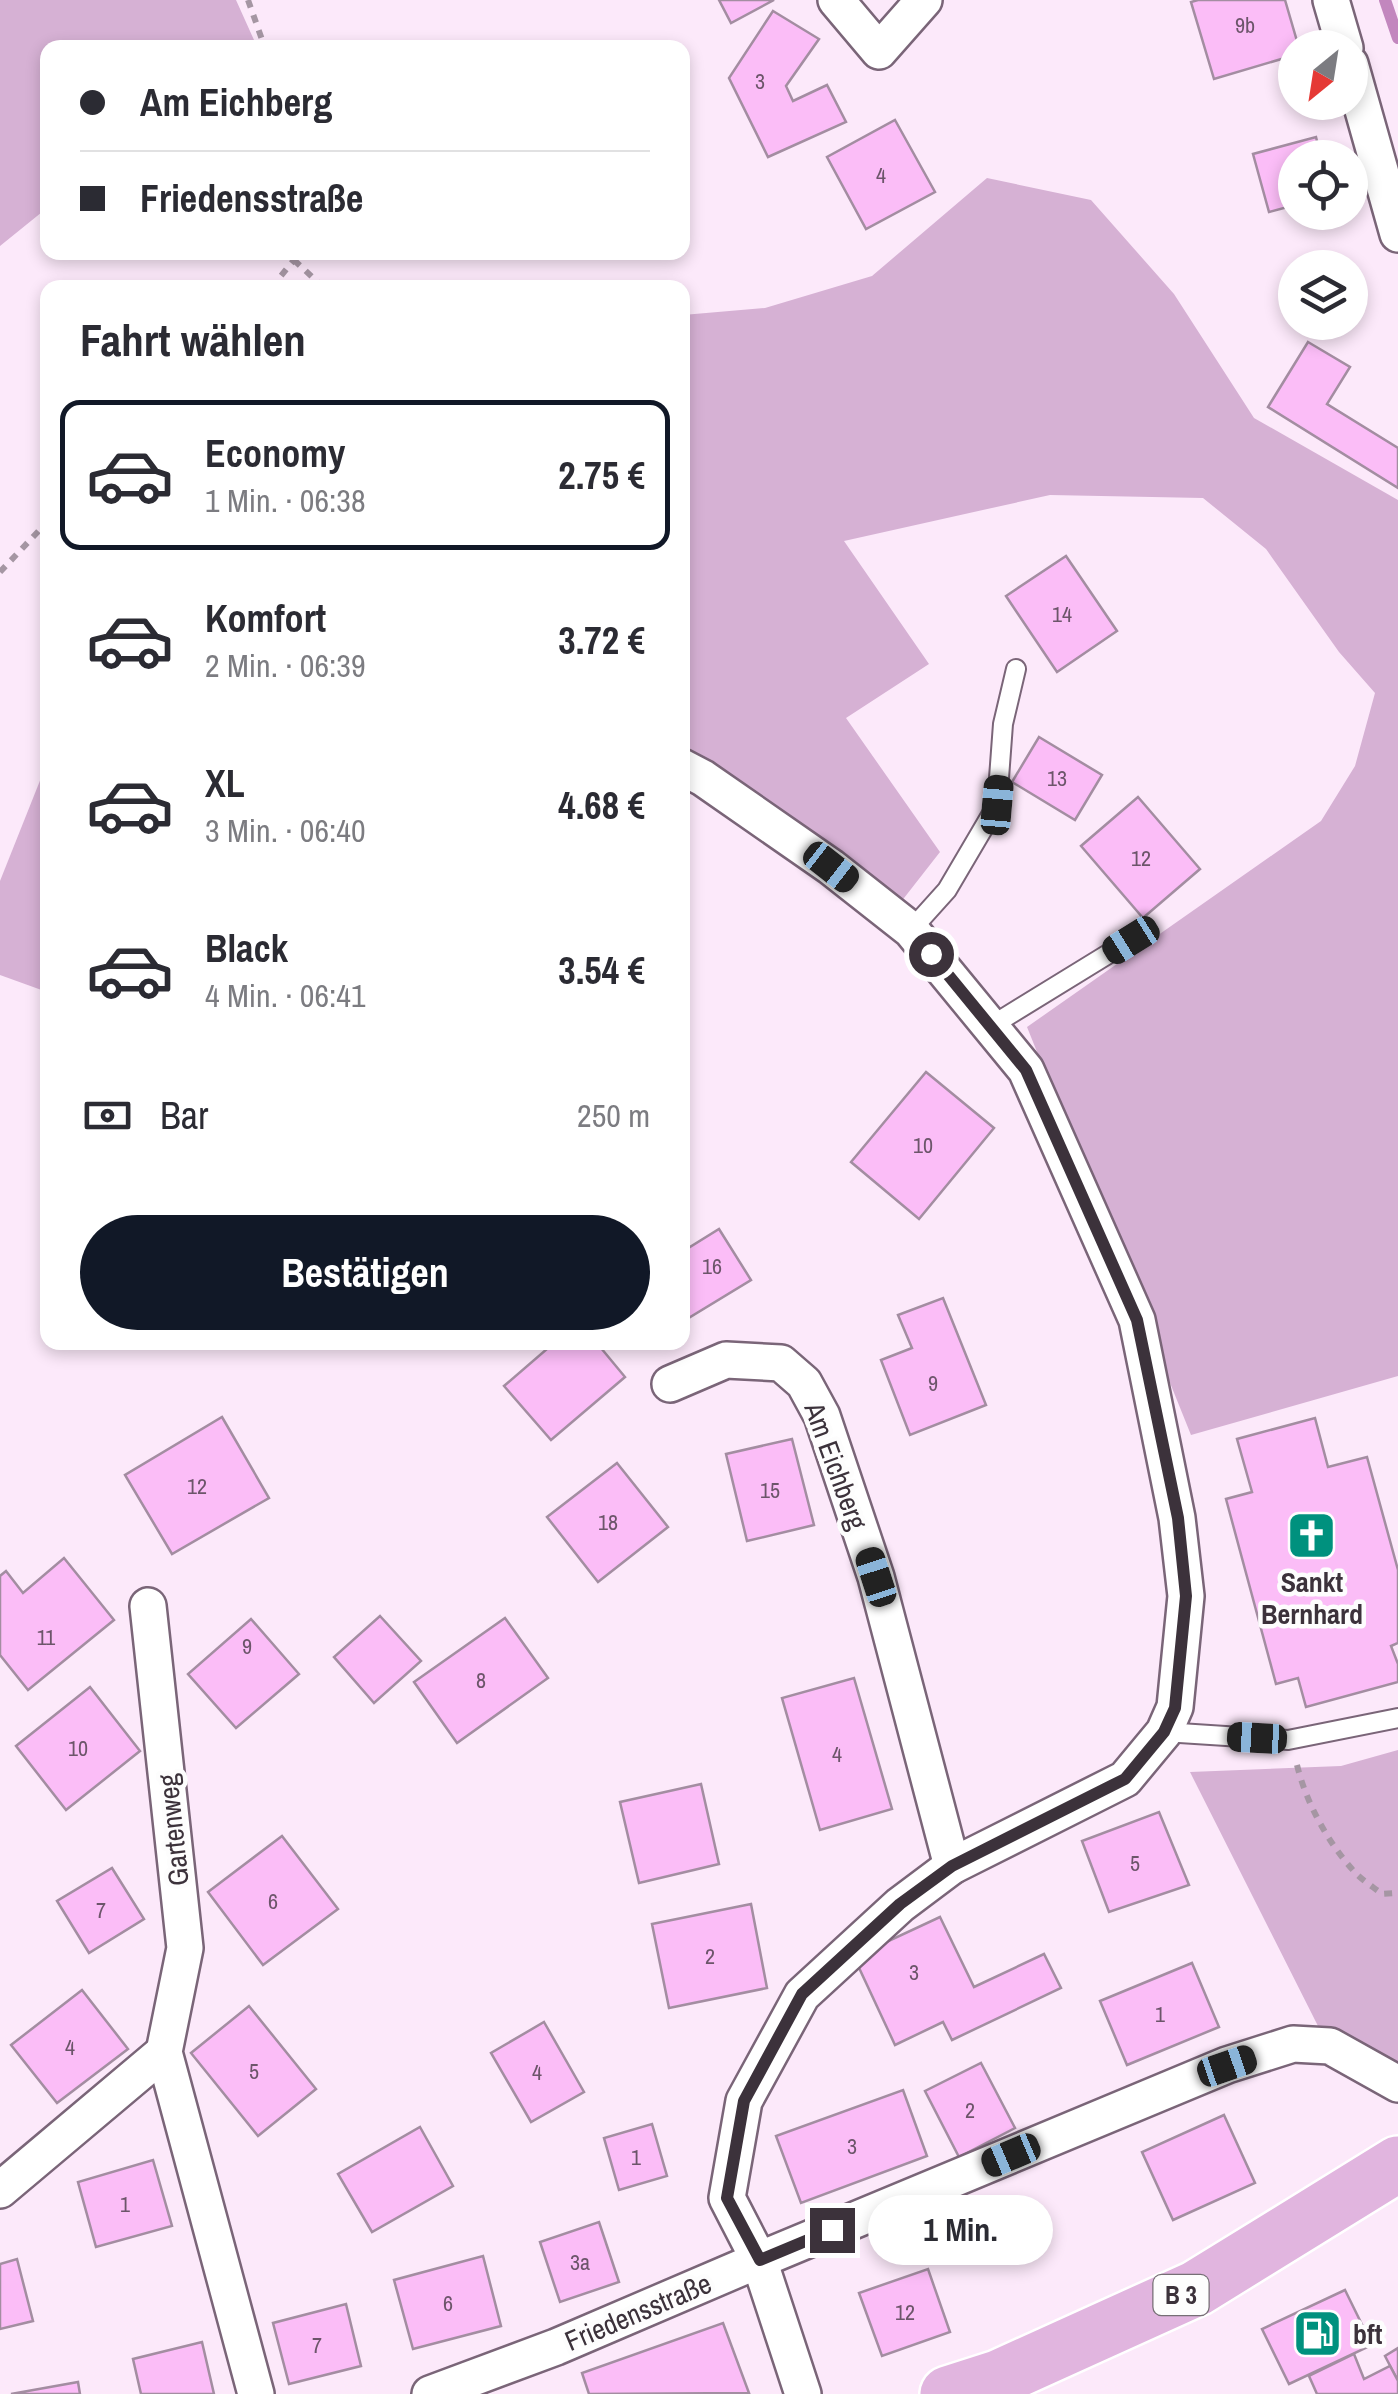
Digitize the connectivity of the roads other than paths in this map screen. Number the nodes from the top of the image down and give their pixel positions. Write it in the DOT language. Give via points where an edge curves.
graph roads {
  1 [pos="836,0"];
  2 [pos="924,0"];
  3 [pos="1331,0"];
  4 [pos="1340,30"];
  5 [pos="1366,120"];
  6 [pos="1398,234"];
  7 [pos="1016,668"];
  8 [pos="690,771"];
  9 [pos="911,930"];
  10 [pos="1131,940"];
  11 [pos="991,1026"];
  12 [pos="670,1384"];
  13 [pos="148,1606"];
  14 [pos="1398,1718"];
  15 [pos="1164,1732"];
  16 [pos="952,1866"];
  17 [pos="164,2052"];
  18 [pos="1398,2084"];
  19 [pos="1398,2164"];
  20 [pos="0,2190"];
  21 [pos="760,2260"];
  22 [pos="256,2394"];
  23 [pos="430,2394"];
  24 [pos="804,2394"];
  25 [pos="948,2394"];
  1 -- 2 [label="street" via="879,51"];
  3 -- 4 [label="street"];
  5 -- 6 [label="street"];
  7 -- 9 [label="lane" via="1003,724 997,805 947,890"];
  8 -- 9 [label="street"];
  9 -- 11 [label="street"];
  10 -- 11 [label="lane"];
  11 -- 15 [label="street" via="1026,1070 1137,1320 1178,1518 1186,1596 1175,1708"];
  12 -- 16 [label="street, Am Eichberg" via="726,1360 781,1364 804,1383 822,1416 876,1577"];
  13 -- 17 [label="street, Gartenweg" via="186,1948"];
  14 -- 15 [label="lane" via="1288,1740"];
  15 -- 16 [label="street" via="1125,1779"];
  16 -- 21 [label="street" via="802,1994 744,2101 727,2198"];
  17 -- 20 [label="street"];
  17 -- 22 [label="street, Gartenweg"];
  18 -- 21 [label="street, Friedensstraße" via="1330,2046 1293,2044"];
  19 -- 25 [label="main road, B 3" via="1197,2288"];
  21 -- 23 [label="street, Friedensstraße"];
  21 -- 24 [label="street"];
}
